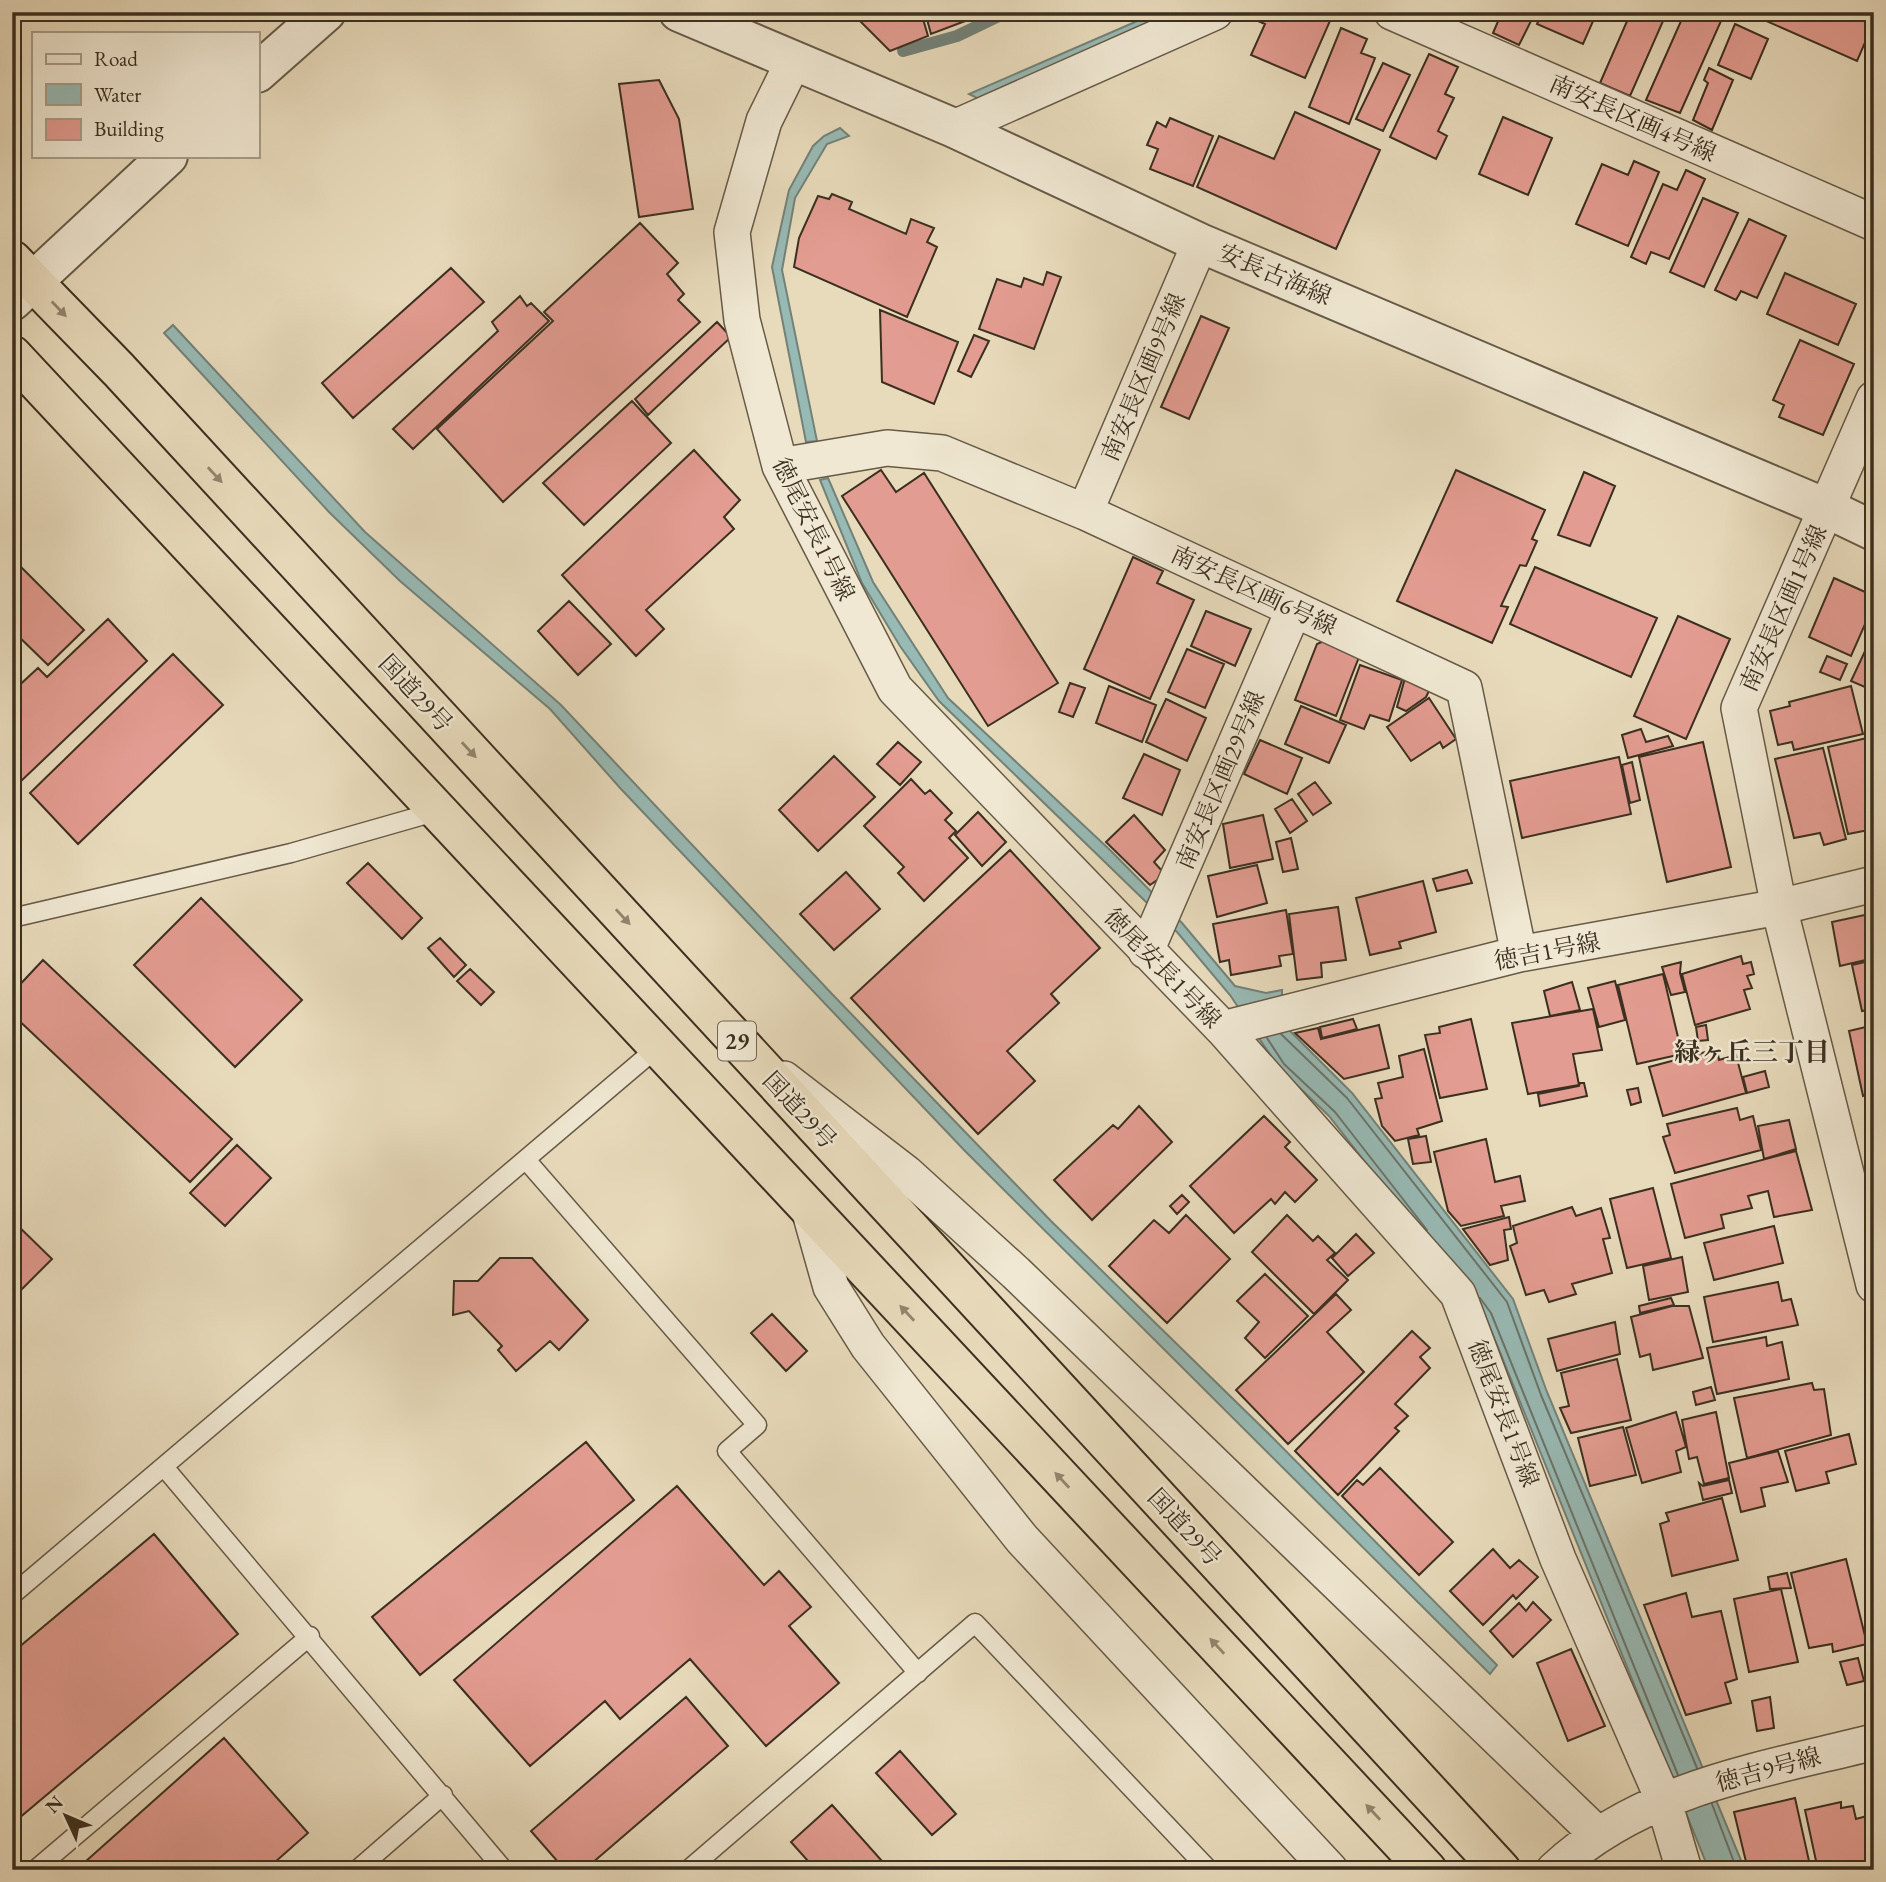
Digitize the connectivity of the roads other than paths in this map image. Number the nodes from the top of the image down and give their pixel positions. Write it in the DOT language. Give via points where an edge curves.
graph roads {
  1 [pos="326,12"];
  2 [pos="679,12"];
  3 [pos="1215,12"];
  4 [pos="1392,12"];
  5 [pos="793,62"];
  6 [pos="259,71"];
  7 [pos="954,128"];
  8 [pos="166,158"];
  9 [pos="1874,223"];
  10 [pos="1200,243"];
  11 [pos="19,281"];
  12 [pos="12,355"];
  13 [pos="1874,399"];
  14 [pos="780,466"];
  15 [pos="1826,508"];
  16 [pos="1085,512"];
  17 [pos="1874,531"];
  18 [pos="1294,609"];
  19 [pos="438,811"];
  20 [pos="1874,884"];
  21 [pos="1779,907"];
  22 [pos="12,918"];
  23 [pos="1146,951"];
  24 [pos="1519,954"];
  25 [pos="1223,1029"];
  26 [pos="658,1047"];
  27 [pos="752,1057"];
  28 [pos="527,1161"];
  29 [pos="1860,1174"];
  30 [pos="809,1209"];
  31 [pos="1874,1285"];
  32 [pos="164,1468"];
  33 [pos="12,1595"];
  34 [pos="310,1636"];
  35 [pos="918,1673"];
  36 [pos="1874,1742"];
  37 [pos="443,1796"];
  38 [pos="1668,1797"];
  39 [pos="1598,1835"];
  40 [pos="1423,1866"];
  41 [pos="35,1870"];
  42 [pos="357,1870"];
  43 [pos="504,1870"];
  44 [pos="688,1870"];
  45 [pos="1209,1870"];
  46 [pos="1330,1870"];
  47 [pos="1501,1870"];
  48 [pos="1554,1870"];
  49 [pos="1684,1870"];
  1 -- 6 [label="street"];
  2 -- 5 [label="street, 安長古海線"];
  3 -- 7 [label="street"];
  4 -- 9 [label="street, 南安長区画4号線"];
  5 -- 7 [label="street, 安長古海線"];
  5 -- 14 [label="street, 徳尾安長1号線" via="764,121 732,232 742,320"];
  7 -- 10 [label="street, 安長古海線"];
  8 -- 11 [label="street"];
  10 -- 15 [label="street, 安長古海線"];
  10 -- 16 [label="street, 南安長区画9号線"];
  11 -- 27 [label="highway, 国道29号 / 29, one-way" via="119,370"];
  12 -- 19 [label="highway, 29"];
  13 -- 15 [label="street, 南安長区画1号線"];
  14 -- 16 [label="street, 南安長区画6号線" via="887,448 942,453"];
  14 -- 23 [label="street, 徳尾安長1号線" via="895,689"];
  15 -- 17 [label="street, 安長古海線"];
  15 -- 21 [label="street, 南安長区画1号線" via="1740,708"];
  16 -- 18 [label="street, 南安長区画6号線"];
  18 -- 23 [label="street, 南安長区画29号線"];
  18 -- 24 [label="street, 南安長区画6号線" via="1464,688"];
  19 -- 22 [label="lane" via="292,853"];
  19 -- 26 [label="highway, 29"];
  20 -- 21 [label="street, 徳吉1号線"];
  21 -- 24 [label="street, 徳吉1号線"];
  21 -- 29 [label="street, 南安長区画1号線"];
  23 -- 25 [label="street, 徳尾安長1号線"];
  24 -- 25 [label="street, 徳吉1号線"];
  25 -- 38 [label="street, 徳尾安長1号線" via="1458,1294 1558,1559"];
  26 -- 28 [label="lane"];
  26 -- 30 [label="highway, 29"];
  27 -- 39 [label="street" via="859,1134 955,1217"];
  27 -- 47 [label="highway, 国道29号 / 29"];
  28 -- 32 [label="lane"];
  28 -- 35 [label="lane" via="757,1425 727,1451"];
  29 -- 31 [label="street, 南安長区画1号線"];
  40 -- 30 [label="highway, 29, one-way"];
  30 -- 46 [label="street" via="831,1287 867,1346 1023,1539"];
  32 -- 33 [label="lane"];
  32 -- 34 [label="lane"];
  34 -- 37 [label="lane"];
  34 -- 41 [label="lane"];
  35 -- 44 [label="lane"];
  35 -- 45 [label="lane" via="975,1623"];
  36 -- 38 [label="street, 徳吉9号線"];
  37 -- 42 [label="lane"];
  37 -- 43 [label="lane"];
  38 -- 39 [label="street, 徳吉9号線"];
  38 -- 49 [label="street, 徳尾安長1号線"];
  39 -- 48 [label="street, 徳吉9号線"];
}
